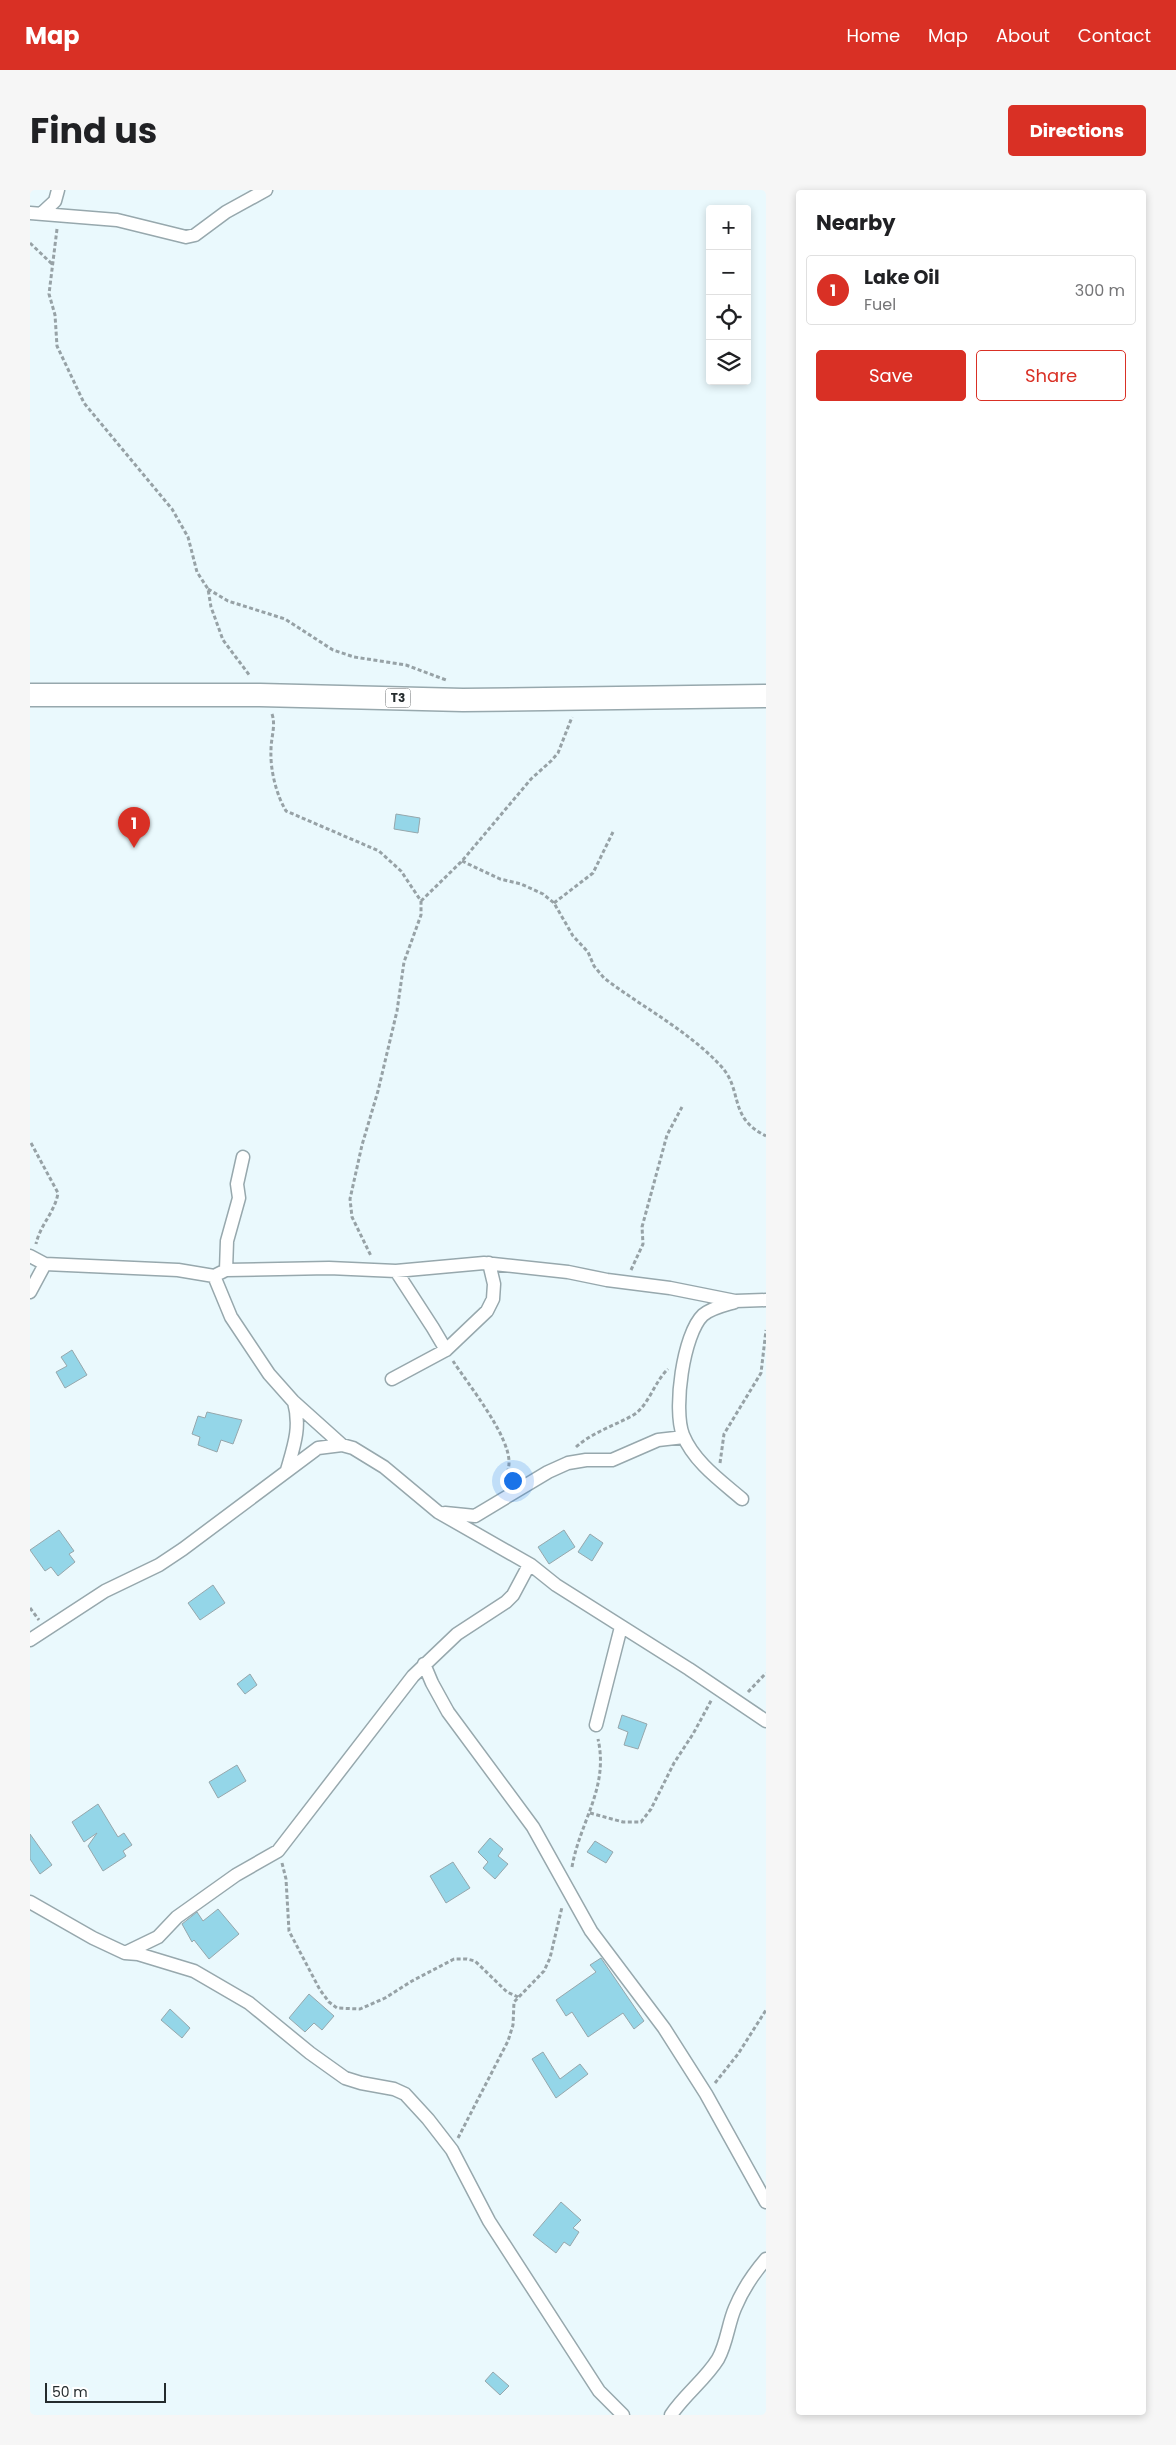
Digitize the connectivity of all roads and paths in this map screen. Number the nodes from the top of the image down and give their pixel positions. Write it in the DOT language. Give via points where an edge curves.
graph roads {
  1 [pos="58,190"];
  2 [pos="266,190"];
  3 [pos="35,213"];
  4 [pos="56,214"];
  5 [pos="30,243"];
  6 [pos="52,264"];
  7 [pos="208,589"];
  8 [pos="30,695"];
  9 [pos="260,695"];
  10 [pos="766,696"];
  11 [pos="573,697"];
  12 [pos="463,700"];
  13 [pos="614,832"];
  14 [pos="462,861"];
  15 [pos="421,901"];
  16 [pos="554,903"];
  17 [pos="682,1107"];
  18 [pos="766,1136"];
  19 [pos="32,1143"];
  20 [pos="243,1157"];
  21 [pos="36,1259"];
  22 [pos="489,1263"];
  23 [pos="226,1270"];
  24 [pos="379,1270"];
  25 [pos="396,1271"];
  26 [pos="214,1276"];
  27 [pos="626,1282"];
  28 [pos="30,1292"];
  29 [pos="766,1300"];
  30 [pos="736,1301"];
  31 [pos="766,1330"];
  32 [pos="446,1350"];
  33 [pos="684,1364"];
  34 [pos="392,1379"];
  35 [pos="293,1401"];
  36 [pos="684,1437"];
  37 [pos="342,1444"];
  38 [pos="574,1448"];
  39 [pos="287,1470"];
  40 [pos="718,1479"];
  41 [pos="742,1499"];
  42 [pos="501,1501"];
  43 [pos="438,1512"];
  44 [pos="529,1565"];
  45 [pos="621,1627"];
  46 [pos="30,1640"];
  47 [pos="424,1664"];
  48 [pos="766,1673"];
  49 [pos="718,1689"];
  50 [pos="738,1702"];
  51 [pos="766,1721"];
  52 [pos="596,1725"];
  53 [pos="590,1813"];
  54 [pos="278,1851"];
  55 [pos="568,1891"];
  56 [pos="30,1902"];
  57 [pos="125,1953"];
  58 [pos="518,1997"];
  59 [pos="766,2010"];
  60 [pos="706,2094"];
  61 [pos="452,2150"];
  62 [pos="766,2202"];
  63 [pos="766,2259"];
  64 [pos="623,2415"];
  65 [pos="671,2415"];
  1 -- 3 [label="street" via="55,201"];
  2 -- 4 [label="street" via="226,212 195,235 186,236 118,220"];
  3 -- 4 [label="street"];
  4 -- 6 [label="path"];
  5 -- 6 [label="path"];
  6 -- 7 [label="path" via="49,294 55,315 57,346 84,403 172,509 188,537 197,572"];
  7 -- 9 [label="path" via="223,640 249,674"];
  7 -- 12 [label="path" via="228,601 285,619 333,650 406,665 444,678"];
  8 -- 9 [label="highway, T3"];
  9 -- 12 [label="highway, T3"];
  9 -- 15 [label="path" via="274,720 272,769 280,801 286,811 378,852 401,871"];
  10 -- 11 [label="highway, T3"];
  11 -- 12 [label="highway, T3"];
  11 -- 14 [label="path" via="572,717 558,753 531,779"];
  13 -- 16 [label="path" via="593,873"];
  14 -- 15 [label="path"];
  14 -- 16 [label="path" via="536,891"];
  15 -- 24 [label="path" via="421,915 404,962 397,1010 350,1199 352,1217"];
  16 -- 18 [label="path" via="604,978 694,1040 720,1064 728,1074 739,1112 752,1129"];
  17 -- 27 [label="path" via="667,1135 642,1227 643,1244"];
  19 -- 21 [label="path" via="58,1193 54,1210 39,1235"];
  20 -- 23 [label="street" via="237,1184 239,1198 227,1241"];
  21 -- 26 [label="street" via="178,1270"];
  21 -- 28 [label="street"];
  22 -- 25 [label="street"];
  22 -- 27 [label="street"];
  22 -- 32 [label="street" via="494,1284 487,1311"];
  23 -- 24 [label="street"];
  23 -- 26 [label="street"];
  24 -- 25 [label="street"];
  25 -- 32 [label="street"];
  26 -- 35 [label="street" via="231,1317 255,1356"];
  27 -- 30 [label="street"];
  29 -- 30 [label="street"];
  30 -- 33 [label="street" via="703,1315 686,1347"];
  31 -- 40 [label="path" via="761,1373 724,1434"];
  32 -- 34 [label="street"];
  32 -- 42 [label="path" via="499,1431 507,1449 509,1462"];
  33 -- 36 [label="street" via="680,1422"];
  33 -- 38 [label="path" via="661,1375 636,1413 588,1436"];
  35 -- 37 [label="street"];
  35 -- 39 [label="street" via="298,1429"];
  36 -- 40 [label="street" via="700,1462"];
  36 -- 42 [label="street" via="652,1442 612,1460 568,1463"];
  37 -- 39 [label="street" via="318,1448"];
  37 -- 43 [label="street" via="384,1467"];
  39 -- 46 [label="street" via="159,1565 105,1591"];
  40 -- 41 [label="street"];
  42 -- 43 [label="street" via="475,1516"];
  43 -- 44 [label="street"];
  44 -- 45 [label="street"];
  44 -- 47 [label="street" via="513,1596 458,1634"];
  45 -- 49 [label="street"];
  45 -- 52 [label="street"];
  47 -- 54 [label="street"];
  47 -- 55 [label="street" via="448,1712 533,1828"];
  48 -- 50 [label="path"];
  49 -- 50 [label="street"];
  49 -- 53 [label="path" via="674,1763 651,1810 641,1822 623,1822"];
  50 -- 51 [label="street"];
  52 -- 53 [label="path" via="602,1767"];
  53 -- 55 [label="path" via="575,1849"];
  54 -- 57 [label="street" via="236,1875 184,1912 158,1937"];
  54 -- 58 [label="path" via="286,1879 289,1931 320,1990 338,2008 360,2009 454,1959 475,1961 507,1992"];
  55 -- 58 [label="path" via="557,1920 550,1958 534,1983"];
  55 -- 60 [label="street" via="591,1931 664,2028"];
  56 -- 57 [label="street"];
  57 -- 61 [label="street" via="194,1971 249,2004 345,2078 405,2094"];
  58 -- 61 [label="path" via="514,2002 513,2025 508,2041"];
  59 -- 60 [label="path" via="738,2054"];
  60 -- 62 [label="street"];
  61 -- 64 [label="street" via="489,2221 599,2391"];
  63 -- 65 [label="street" via="735,2307 718,2358"];
}
